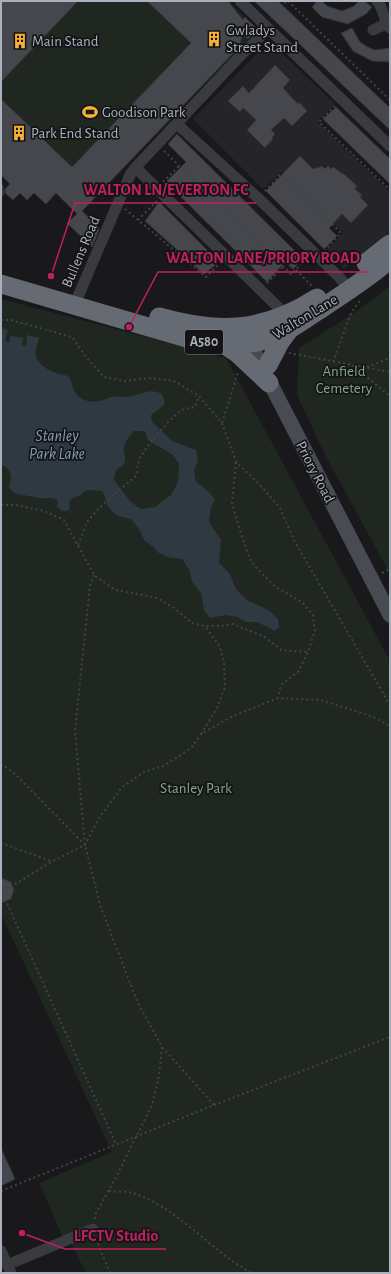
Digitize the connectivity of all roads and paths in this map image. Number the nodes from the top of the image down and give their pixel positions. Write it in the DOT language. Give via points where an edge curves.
graph roads {
  1 [pos="240,1"];
  2 [pos="288,1"];
  3 [pos="376,1"];
  4 [pos="388,26"];
  5 [pos="267,27"];
  6 [pos="374,30"];
  7 [pos="341,99"];
  8 [pos="390,100"];
  9 [pos="177,124"];
  10 [pos="158,144"];
  11 [pos="390,146"];
  12 [pos="180,165"];
  13 [pos="134,168"];
  14 [pos="1,186"];
  15 [pos="390,190"];
  16 [pos="160,192"];
  17 [pos="1,194"];
  18 [pos="258,198"];
  19 [pos="118,203"];
  20 [pos="138,220"];
  21 [pos="390,244"];
  22 [pos="316,254"];
  23 [pos="226,256"];
  24 [pos="390,259"];
  25 [pos="283,267"];
  26 [pos="296,270"];
  27 [pos="1,271"];
  28 [pos="1,284"];
  29 [pos="352,289"];
  30 [pos="260,290"];
  31 [pos="321,295"];
  32 [pos="77,300"];
  33 [pos="1,320"];
  34 [pos="287,322"];
  35 [pos="257,333"];
  36 [pos="225,345"];
  37 [pos="288,352"];
  38 [pos="390,358"];
  39 [pos="333,362"];
  40 [pos="351,365"];
  41 [pos="365,367"];
  42 [pos="390,372"];
  43 [pos="268,376"];
  44 [pos="199,396"];
  45 [pos="390,396"];
  46 [pos="236,462"];
  47 [pos="1,505"];
  48 [pos="78,545"];
  49 [pos="94,575"];
  50 [pos="390,615"];
  51 [pos="205,626"];
  52 [pos="308,652"];
  53 [pos="278,698"];
  54 [pos="390,705"];
  55 [pos="390,726"];
  56 [pos="201,734"];
  57 [pos="1,764"];
  58 [pos="1,843"];
  59 [pos="85,845"];
  60 [pos="51,862"];
  61 [pos="1,890"];
  62 [pos="390,1037"];
  63 [pos="162,1047"];
  64 [pos="214,1105"];
  65 [pos="137,1136"];
  66 [pos="116,1144"];
  67 [pos="1,1191"];
  68 [pos="109,1191"];
  69 [pos="93,1229"];
  70 [pos="1,1251"];
  71 [pos="9,1269"];
  72 [pos="110,1273"];
  73 [pos="252,1273"];
  1 -- 5 [label="street"];
  2 -- 5 [label="path"];
  2 -- 8 [label="path"];
  3 -- 4 [label="street" via="384,13"];
  4 -- 6 [label="street"];
  5 -- 7 [label="street"];
  5 -- 9 [label="street, Bullens Road"];
  7 -- 11 [label="street"];
  7 -- 15 [label="path" via="319,122"];
  9 -- 10 [label="street, Bullens Road"];
  9 -- 18 [label="street"];
  10 -- 12 [label="path"];
  10 -- 13 [label="street, Bullens Road"];
  12 -- 16 [label="path"];
  12 -- 25 [label="path"];
  13 -- 16 [label="street"];
  13 -- 19 [label="street, Bullens Road"];
  14 -- 17 [label="lane"];
  16 -- 20 [label="path"];
  16 -- 23 [label="street"];
  18 -- 22 [label="street"];
  18 -- 22 [label="path" via="281,174 341,233"];
  19 -- 20 [label="path"];
  19 -- 32 [label="street, Bullens Road"];
  20 -- 23 [label="path" via="206,277"];
  21 -- 29 [label="highway, Walton Lane / A580"];
  22 -- 26 [label="path"];
  22 -- 29 [label="street"];
  23 -- 30 [label="street"];
  24 -- 29 [label="highway, Walton Lane / A580"];
  25 -- 26 [label="path" via="291,274"];
  25 -- 30 [label="path"];
  26 -- 31 [label="path"];
  27 -- 32 [label="highway, Walton Lane / A580"];
  28 -- 32 [label="highway, Walton Lane / A580"];
  29 -- 31 [label="highway, Walton Lane / A580"];
  29 -- 34 [label="highway, Walton Lane / A580"];
  29 -- 39 [label="path" via="351,313"];
  30 -- 34 [label="street" via="280,309"];
  31 -- 34 [label="highway, Walton Lane / A580" via="296,310"];
  32 -- 35 [label="highway, Walton Lane / A580" via="196,326 237,328"];
  32 -- 36 [label="highway, Walton Lane / A580" via="193,340"];
  33 -- 44 [label="path" via="11,320 72,337 104,377 125,381 150,378 174,381"];
  34 -- 35 [label="highway, Walton Lane / A580"];
  34 -- 43 [label="highway"];
  35 -- 36 [label="highway, Walton Lane / A580"];
  35 -- 43 [label="street, Priory Road"];
  36 -- 43 [label="highway"];
  37 -- 39 [label="path"];
  38 -- 41 [label="path"];
  39 -- 40 [label="path"];
  40 -- 41 [label="path"];
  40 -- 45 [label="path"];
  41 -- 42 [label="path"];
  43 -- 50 [label="street, Priory Road"];
  44 -- 46 [label="path" via="222,423"];
  44 -- 48 [label="path" via="195,407 181,410 150,443 139,460 136,476 87,522"];
  46 -- 52 [label="path" via="232,503 251,562 274,585 303,603 313,615 315,631"];
  46 -- 54 [label="path" via="280,508 295,542"];
  47 -- 48 [label="path" via="16,504 44,511 64,520"];
  48 -- 49 [label="path"];
  49 -- 51 [label="path" via="115,590 157,598 192,623"];
  49 -- 59 [label="path" via="90,585 75,731"];
  51 -- 52 [label="path" via="233,624 265,637 281,650"];
  51 -- 56 [label="path" via="220,647 224,664 224,688 216,710"];
  52 -- 53 [label="path" via="298,672 281,685"];
  53 -- 55 [label="path" via="321,700 371,716"];
  53 -- 56 [label="path" via="233,716"];
  56 -- 59 [label="path" via="181,755 163,766 144,772 122,787 99,818"];
  57 -- 59 [label="path" via="14,773"];
  58 -- 60 [label="path"];
  59 -- 60 [label="path"];
  59 -- 63 [label="path" via="100,905 138,1001"];
  60 -- 61 [label="path"];
  61 -- 66 [label="path"];
  62 -- 64 [label="path"];
  63 -- 64 [label="path"];
  63 -- 65 [label="path" via="157,1088"];
  64 -- 65 [label="path"];
  65 -- 66 [label="path"];
  65 -- 68 [label="path"];
  66 -- 67 [label="path"];
  68 -- 69 [label="path" via="96,1215"];
  68 -- 73 [label="path" via="132,1193 158,1204"];
  69 -- 71 [label="street"];
  69 -- 72 [label="path"];
  70 -- 71 [label="street"];
}
